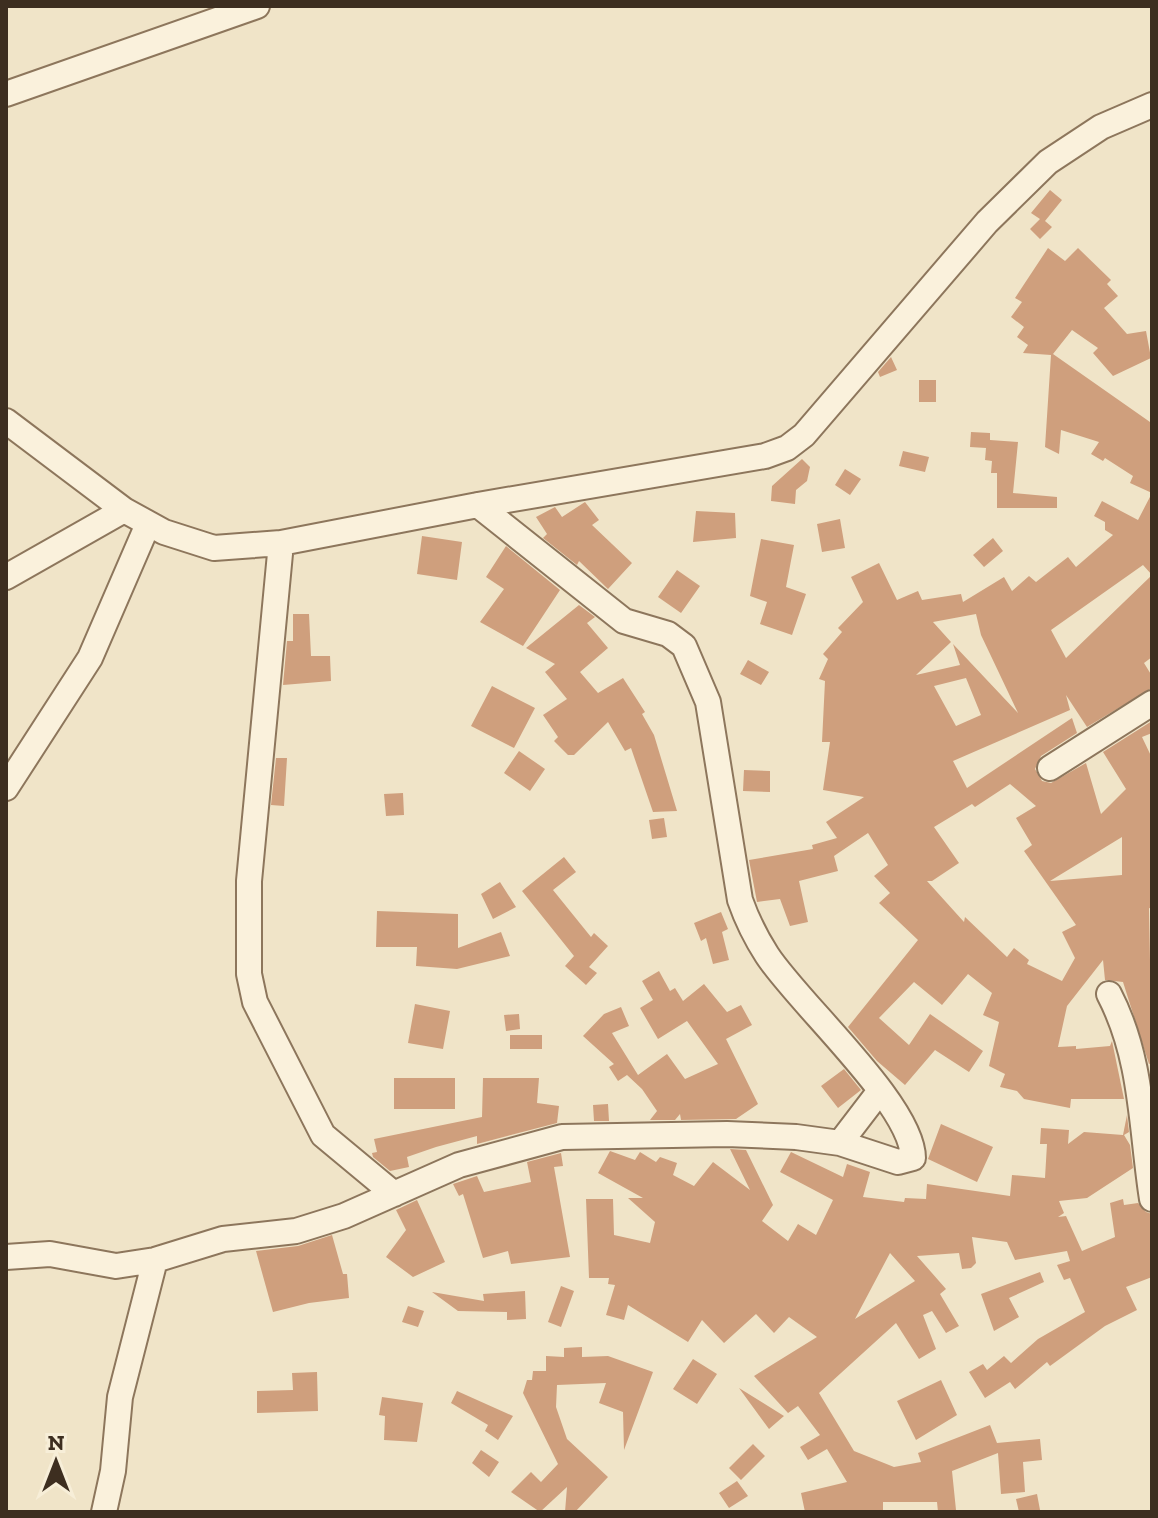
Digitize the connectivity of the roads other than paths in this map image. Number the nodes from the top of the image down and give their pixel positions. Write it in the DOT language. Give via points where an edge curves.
graph roads {
  1 [pos="257,6"];
  2 [pos="6,94"];
  3 [pos="1152,105"];
  4 [pos="6,421"];
  5 [pos="478,505"];
  6 [pos="124,510"];
  7 [pos="148,524"];
  8 [pos="281,543"];
  9 [pos="6,577"];
  10 [pos="1152,703"];
  11 [pos="1050,768"];
  12 [pos="6,788"];
  13 [pos="1109,994"];
  14 [pos="879,1092"];
  15 [pos="840,1143"];
  16 [pos="394,1194"];
  17 [pos="1152,1199"];
  18 [pos="6,1257"];
  19 [pos="155,1260"];
  20 [pos="104,1512"];
  1 -- 2 [label="street"];
  3 -- 5 [label="street" via="1101,127 1048,162 987,222 804,435 787,448 751,459"];
  4 -- 6 [label="street"];
  5 -- 8 [label="street"];
  5 -- 14 [label="street" via="624,621 668,634 684,646 708,702 740,900 750,926 768,957"];
  6 -- 7 [label="street"];
  6 -- 9 [label="street"];
  7 -- 8 [label="street" via="214,548"];
  7 -- 12 [label="street" via="90,658"];
  8 -- 16 [label="street" via="249,881 249,974 255,1002 323,1135"];
  10 -- 11 [label="street"];
  13 -- 17 [label="street" via="1132,1052"];
  14 -- 15 [label="street"];
  14 -- 15 [label="street" via="901,1122 913,1158 898,1162"];
  15 -- 16 [label="street" via="727,1134 562,1137 459,1165"];
  16 -- 19 [label="street" via="296,1231 223,1239"];
  18 -- 19 [label="street" via="50,1254 116,1266"];
  19 -- 20 [label="street" via="120,1397"];
}
